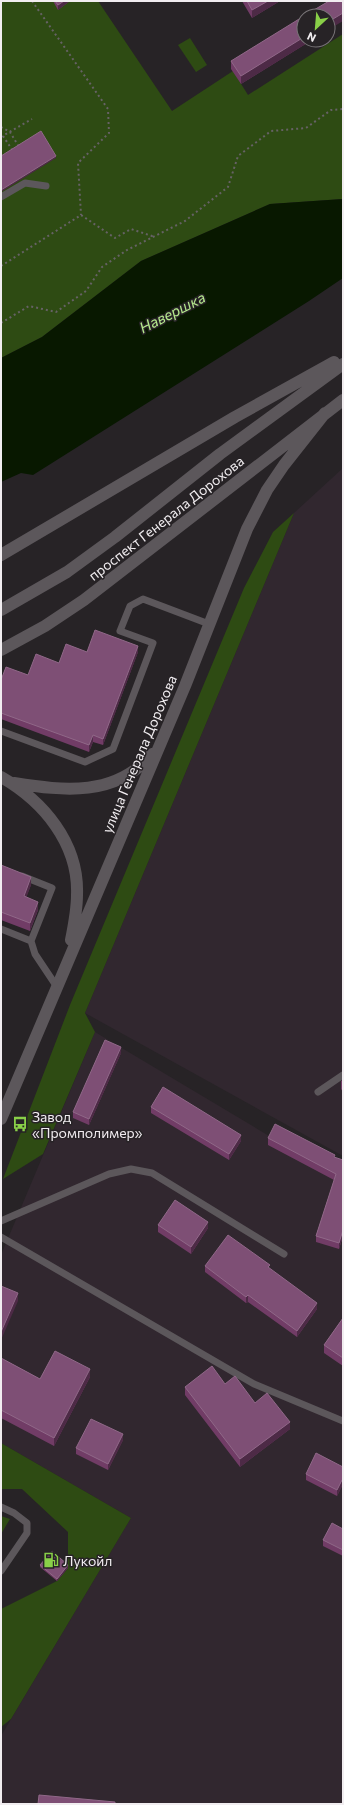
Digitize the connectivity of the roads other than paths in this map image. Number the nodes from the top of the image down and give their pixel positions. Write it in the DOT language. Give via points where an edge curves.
graph roads {
  1 [pos="46,186"];
  2 [pos="1,197"];
  3 [pos="343,358"];
  4 [pos="343,364"];
  5 [pos="343,400"];
  6 [pos="325,413"];
  7 [pos="1,555"];
  8 [pos="1,610"];
  9 [pos="209,624"];
  10 [pos="1,650"];
  11 [pos="1,731"];
  12 [pos="159,746"];
  13 [pos="6,780"];
  14 [pos="16,874"];
  15 [pos="1,929"];
  16 [pos="31,941"];
  17 [pos="66,965"];
  18 [pos="57,987"];
  19 [pos="343,1076"];
  20 [pos="318,1092"];
  21 [pos="1,1119"];
  22 [pos="1,1221"];
  23 [pos="1,1237"];
  24 [pos="284,1254"];
  25 [pos="343,1421"];
  26 [pos="1,1507"];
  27 [pos="1,1571"];
  1 -- 2 [label="lane" via="25,183"];
  3 -- 7 [label="main road" via="235,417"];
  4 -- 8 [label="main road, проспект Генерала Дорохова" via="220,454 68,572"];
  5 -- 6 [label="main road, проспект Генерала Дорохова"];
  6 -- 9 [label="main road, улица Генерала Дорохова" via="284,465 268,490 247,529"];
  6 -- 10 [label="main road, проспект Генерала Дорохова" via="84,600 45,626"];
  9 -- 11 [label="lane" via="143,599 130,606 120,631 153,643 113,749 85,762"];
  9 -- 12 [label="main road, улица Генерала Дорохова"];
  12 -- 13 [label="main road" via="130,775 95,787 74,790 45,788"];
  12 -- 17 [label="main road, улица Генерала Дорохова"];
  13 -- 17 [label="main road" via="32,798 51,818 67,845 75,871 77,894 74,927"];
  14 -- 16 [label="lane" via="52,888"];
  15 -- 16 [label="lane"];
  16 -- 18 [label="lane" via="35,954"];
  17 -- 18 [label="main road, улица Генерала Дорохова"];
  18 -- 21 [label="main road, улица Генерала Дорохова"];
  19 -- 20 [label="lane"];
  22 -- 24 [label="lane" via="87,1182 130,1169 152,1173"];
  23 -- 25 [label="lane" via="254,1384"];
  26 -- 27 [label="lane" via="14,1512 27,1523 27,1533"];
}
